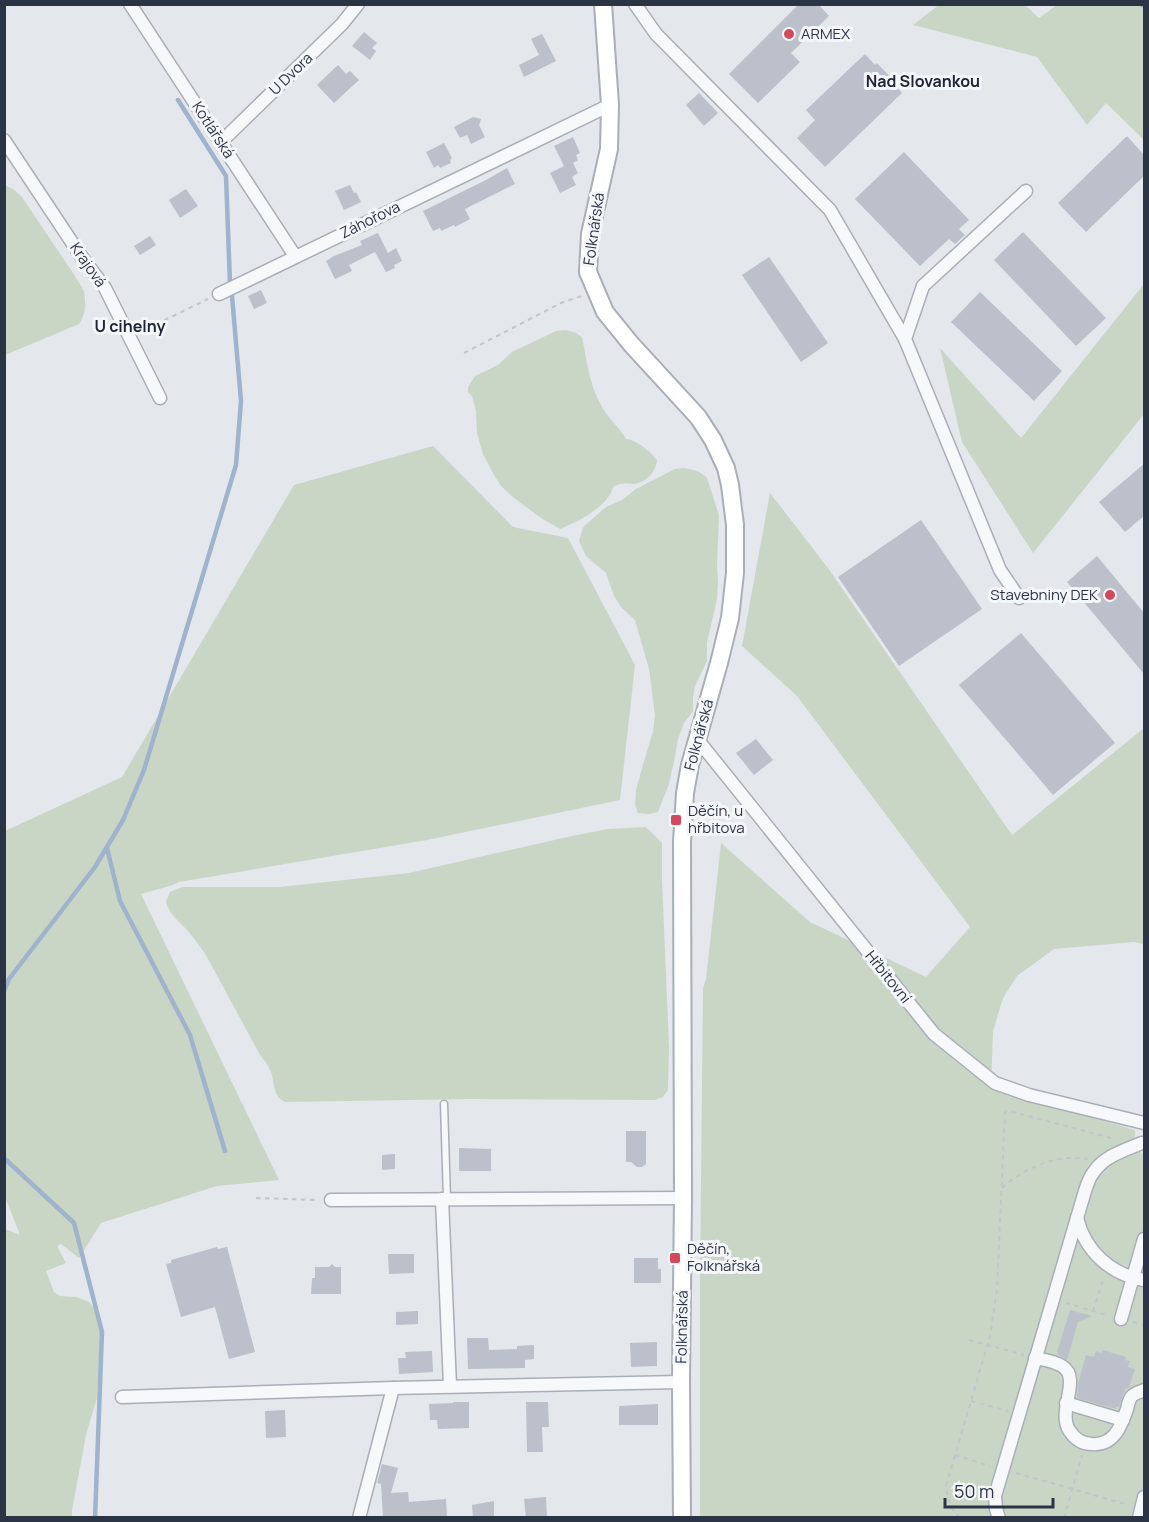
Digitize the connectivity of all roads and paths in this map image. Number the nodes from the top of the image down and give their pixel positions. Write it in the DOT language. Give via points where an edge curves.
graph roads {
  1 [pos="130,4"];
  2 [pos="358,4"];
  3 [pos="603,4"];
  4 [pos="635,4"];
  5 [pos="610,105"];
  6 [pos="4,140"];
  7 [pos="221,142"];
  8 [pos="1026,191"];
  9 [pos="295,256"];
  10 [pos="597,292"];
  11 [pos="219,294"];
  12 [pos="130,337"];
  13 [pos="905,339"];
  14 [pos="464,353"];
  15 [pos="160,398"];
  16 [pos="1019,598"];
  17 [pos="697,739"];
  18 [pos="444,1104"];
  19 [pos="1144,1123"];
  20 [pos="1142,1143"];
  21 [pos="1124,1150"];
  22 [pos="1102,1162"];
  23 [pos="1001,1188"];
  24 [pos="256,1198"];
  25 [pos="683,1198"];
  26 [pos="444,1199"];
  27 [pos="331,1200"];
  28 [pos="1077,1217"];
  29 [pos="1144,1239"];
  30 [pos="1107,1265"];
  31 [pos="1139,1279"];
  32 [pos="1052,1299"];
  33 [pos="1093,1311"];
  34 [pos="1121,1319"];
  35 [pos="1144,1325"];
  36 [pos="969,1340"];
  37 [pos="987,1344"];
  38 [pos="1035,1358"];
  39 [pos="681,1382"];
  40 [pos="450,1386"];
  41 [pos="393,1388"];
  42 [pos="1144,1390"];
  43 [pos="122,1397"];
  44 [pos="971,1401"];
  45 [pos="1066,1403"];
  46 [pos="1019,1414"];
  47 [pos="1123,1420"];
  48 [pos="1086,1444"];
  49 [pos="956,1455"];
  50 [pos="1003,1469"];
  51 [pos="1072,1489"];
  52 [pos="1141,1508"];
  53 [pos="359,1518"];
  54 [pos="682,1518"];
  55 [pos="960,1518"];
  56 [pos="999,1518"];
  57 [pos="1064,1518"];
  1 -- 7 [label="street, Kotlářská"];
  2 -- 7 [label="street, U Dvora"];
  3 -- 5 [label="street, Folknářská"];
  4 -- 13 [label="street" via="656,34 830,210"];
  5 -- 9 [label="street, Záhořova"];
  5 -- 10 [label="street, Folknářská" via="609,149 590,234 588,272"];
  6 -- 12 [label="street, Krajová" via="105,288"];
  7 -- 9 [label="street, Kotlářská"];
  8 -- 13 [label="street" via="922,286"];
  9 -- 11 [label="street, Záhořova"];
  10 -- 14 [label="path" via="561,303"];
  10 -- 17 [label="street, Folknářská" via="605,312 706,428 730,485 736,537 734,596"];
  11 -- 12 [label="path"];
  12 -- 15 [label="street, Krajová"];
  13 -- 16 [label="street" via="1000,570"];
  17 -- 19 [label="street, Hřbitovní" via="934,1034 995,1083"];
  17 -- 25 [label="street, Folknářská" via="690,765 682,842"];
  18 -- 26 [label="lane"];
  20 -- 21 [label="street"];
  21 -- 22 [label="street"];
  21 -- 23 [label="path" via="1114,1138 1005,1112"];
  22 -- 23 [label="path" via="1084,1158 1048,1162"];
  22 -- 28 [label="street" via="1093,1173"];
  23 -- 37 [label="path" via="997,1289"];
  24 -- 27 [label="path"];
  25 -- 26 [label="street"];
  25 -- 39 [label="street, Folknářská"];
  26 -- 27 [label="street"];
  26 -- 40 [label="street"];
  28 -- 30 [label="street" via="1087,1244"];
  28 -- 32 [label="street"];
  29 -- 31 [label="street"];
  30 -- 31 [label="street"];
  30 -- 33 [label="path"];
  31 -- 34 [label="street"];
  32 -- 33 [label="path"];
  32 -- 38 [label="street"];
  33 -- 34 [label="path"];
  34 -- 35 [label="path"];
  36 -- 37 [label="path"];
  37 -- 38 [label="path"];
  37 -- 44 [label="path"];
  38 -- 45 [label="street" via="1068,1370 1071,1383"];
  38 -- 46 [label="street"];
  39 -- 40 [label="street"];
  39 -- 54 [label="street, Folknářská"];
  40 -- 41 [label="street"];
  41 -- 43 [label="street"];
  41 -- 53 [label="street"];
  42 -- 47 [label="street" via="1131,1397"];
  44 -- 46 [label="path"];
  44 -- 49 [label="path"];
  45 -- 47 [label="street"];
  45 -- 48 [label="street" via="1066,1424"];
  46 -- 50 [label="street"];
  47 -- 48 [label="street" via="1112,1439"];
  48 -- 51 [label="path"];
  49 -- 50 [label="path"];
  49 -- 55 [label="path" via="946,1486 947,1499"];
  50 -- 51 [label="path"];
  50 -- 56 [label="street" via="995,1496"];
  51 -- 52 [label="path"];
  51 -- 57 [label="path"];
}
